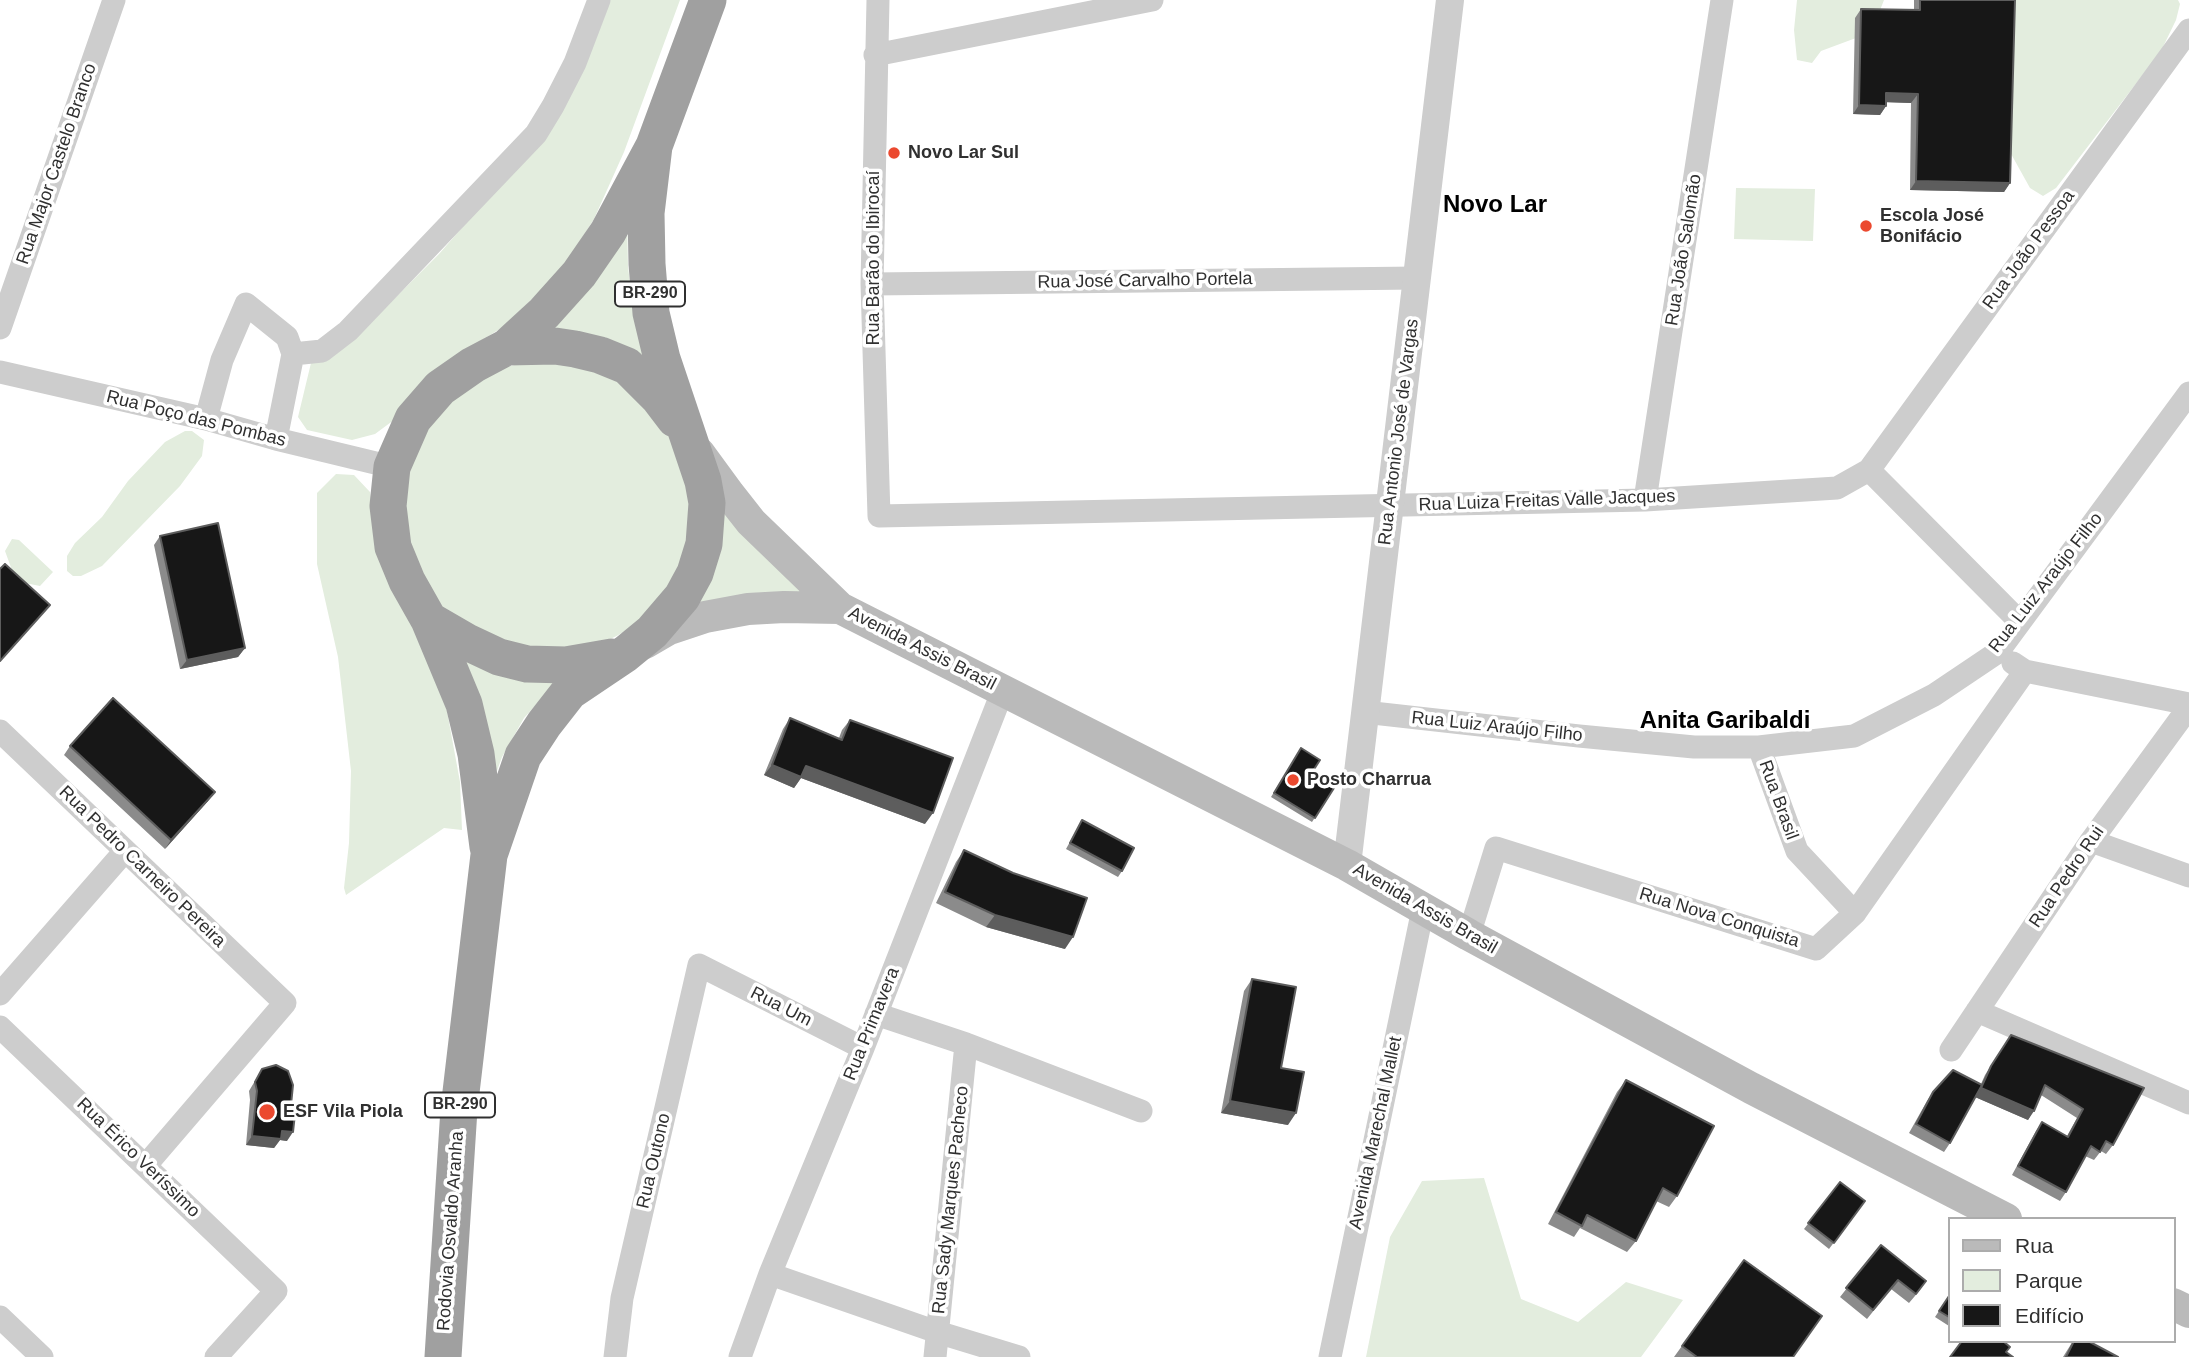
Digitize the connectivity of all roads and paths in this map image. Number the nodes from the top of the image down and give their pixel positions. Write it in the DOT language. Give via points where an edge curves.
graph roads {
  1 [pos="114,0"];
  2 [pos="599,0"];
  3 [pos="708,0"];
  4 [pos="878,0"];
  5 [pos="1150,0"];
  6 [pos="1450,0"];
  7 [pos="1722,0"];
  8 [pos="2189,30"];
  9 [pos="875,55"];
  10 [pos="654,146"];
  11 [pos="1418,278"];
  12 [pos="872,284"];
  13 [pos="0,328"];
  14 [pos="507,347"];
  15 [pos="293,354"];
  16 [pos="0,372"];
  17 [pos="2189,393"];
  18 [pos="206,419"];
  19 [pos="688,437"];
  20 [pos="276,439"];
  21 [pos="392,467"];
  22 [pos="1869,470"];
  23 [pos="1645,500"];
  24 [pos="1389,505"];
  25 [pos="879,516"];
  26 [pos="840,608"];
  27 [pos="429,620"];
  28 [pos="2020,622"];
  29 [pos="1998,652"];
  30 [pos="624,655"];
  31 [pos="2025,671"];
  32 [pos="1003,690"];
  33 [pos="2189,706"];
  34 [pos="1364,712"];
  35 [pos="0,730"];
  36 [pos="1759,747"];
  37 [pos="2091,841"];
  38 [pos="125,851"];
  39 [pos="489,855"];
  40 [pos="1347,865"];
  41 [pos="2189,876"];
  42 [pos="1423,909"];
  43 [pos="1855,913"];
  44 [pos="1469,934"];
  45 [pos="699,965"];
  46 [pos="0,994"];
  47 [pos="1976,1012"];
  48 [pos="876,1014"];
  49 [pos="0,1027"];
  50 [pos="966,1044"];
  51 [pos="863,1048"];
  52 [pos="1951,1050"];
  53 [pos="2189,1103"];
  54 [pos="1141,1111"];
  55 [pos="146,1165"];
  56 [pos="2002,1217"];
  57 [pos="770,1275"];
  58 [pos="0,1317"];
  59 [pos="937,1332"];
  60 [pos="41,1357"];
  61 [pos="216,1357"];
  62 [pos="443,1357"];
  63 [pos="615,1357"];
  64 [pos="740,1357"];
  65 [pos="935,1357"];
  66 [pos="1020,1357"];
  67 [pos="1330,1357"];
  1 -- 13 [label="street, Rua Major Castelo Branco"];
  2 -- 15 [label="street" via="575,63 536,134 348,331 321,351"];
  3 -- 10 [label="highway, BR-290"];
  4 -- 9 [label="street, Rua Barão do Ibirocaí"];
  5 -- 9 [label="street"];
  6 -- 11 [label="street, Rua Antonio José de Vargas"];
  7 -- 23 [label="street, Rua João Salomão"];
  8 -- 22 [label="street, Rua João Pessoa"];
  9 -- 12 [label="street, Rua Barão do Ibirocaí"];
  10 -- 14 [label="highway, BR-290" via="608,232 579,274"];
  10 -- 19 [label="highway, BR-290" via="646,213 651,313"];
  11 -- 12 [label="street, Rua José Carvalho Portela"];
  11 -- 24 [label="street, Rua Antonio José de Vargas"];
  12 -- 25 [label="street, Rua Barão do Ibirocaí"];
  14 -- 19 [label="highway" via="575,349 627,366"];
  14 -- 21 [label="highway, BR-290" via="440,388 413,419"];
  15 -- 18 [label="street" via="287,337 246,304 222,360"];
  15 -- 20 [label="street"];
  16 -- 18 [label="street, Rua Poço das Pombas"];
  17 -- 28 [label="street, Rua Luiz Araújo Filho"];
  18 -- 20 [label="street, Rua Poço das Pombas"];
  19 -- 26 [label="main road, Avenida Assis Brasil" via="751,522"];
  19 -- 30 [label="highway, BR-290" via="703,481 704,544 682,597 652,632"];
  20 -- 21 [label="street, Rua Poço das Pombas"];
  21 -- 27 [label="highway, BR-290" via="388,506 393,547"];
  22 -- 23 [label="street, Rua Luiza Freitas Valle Jacques" via="1837,488"];
  22 -- 28 [label="street"];
  23 -- 24 [label="street, Rua Luiza Freitas Valle Jacques"];
  24 -- 25 [label="street, Rua Luiza Freitas Valle Jacques"];
  24 -- 34 [label="street, Rua Antonio José de Vargas"];
  26 -- 30 [label="main road, Avenida Assis Brasil" via="748,609 705,617 670,629"];
  26 -- 32 [label="main road, Avenida Assis Brasil"];
  27 -- 30 [label="highway" via="499,657 527,664 566,665"];
  27 -- 39 [label="highway, BR-290" via="464,704 477,754"];
  28 -- 29 [label="street, Rua Luiz Araújo Filho"];
  29 -- 31 [label="street"];
  29 -- 36 [label="street, Rua Luiz Araújo Filho" via="1934,695 1854,736"];
  30 -- 39 [label="highway, BR-290" via="569,692 544,724 523,756"];
  31 -- 33 [label="street"];
  31 -- 43 [label="street, Rua Nova Conquista"];
  32 -- 40 [label="main road, Avenida Assis Brasil"];
  32 -- 48 [label="street, Rua Primavera"];
  33 -- 37 [label="street, Rua Pedro Rui"];
  34 -- 36 [label="street, Rua Luiz Araújo Filho" via="1694,747"];
  34 -- 40 [label="street, Rua Antonio José de Vargas"];
  35 -- 38 [label="street, Rua Pedro Carneiro Pereira"];
  36 -- 43 [label="street, Rua Brasil" via="1797,851"];
  37 -- 41 [label="street"];
  37 -- 47 [label="street, Rua Pedro Rui"];
  38 -- 46 [label="street"];
  38 -- 55 [label="street, Rua Pedro Carneiro Pereira" via="285,1003"];
  39 -- 62 [label="highway, Rodovia Osvaldo Aranha / BR-290" via="459,1108"];
  40 -- 42 [label="main road, Avenida Assis Brasil"];
  42 -- 44 [label="main road, Avenida Assis Brasil"];
  42 -- 67 [label="street, Avenida Marechal Mallet"];
  43 -- 44 [label="street, Rua Nova Conquista" via="1816,949 1496,848"];
  44 -- 56 [label="main road, Avenida Assis Brasil" via="1751,1088"];
  45 -- 51 [label="street, Rua Um"];
  45 -- 63 [label="street, Rua Outono" via="622,1298"];
  47 -- 52 [label="street, Rua Pedro Rui"];
  47 -- 53 [label="street"];
  48 -- 50 [label="street"];
  48 -- 51 [label="street, Rua Primavera"];
  49 -- 55 [label="street, Rua Érico Veríssimo"];
  50 -- 54 [label="street"];
  50 -- 59 [label="street, Rua Sady Marques Pacheco"];
  51 -- 57 [label="street, Rua Primavera"];
  55 -- 61 [label="street, Rua Érico Veríssimo" via="276,1291"];
  57 -- 59 [label="street"];
  57 -- 64 [label="street, Rua Primavera"];
  58 -- 60 [label="street"];
  59 -- 65 [label="street, Rua Sady Marques Pacheco"];
  59 -- 66 [label="street"];
}
